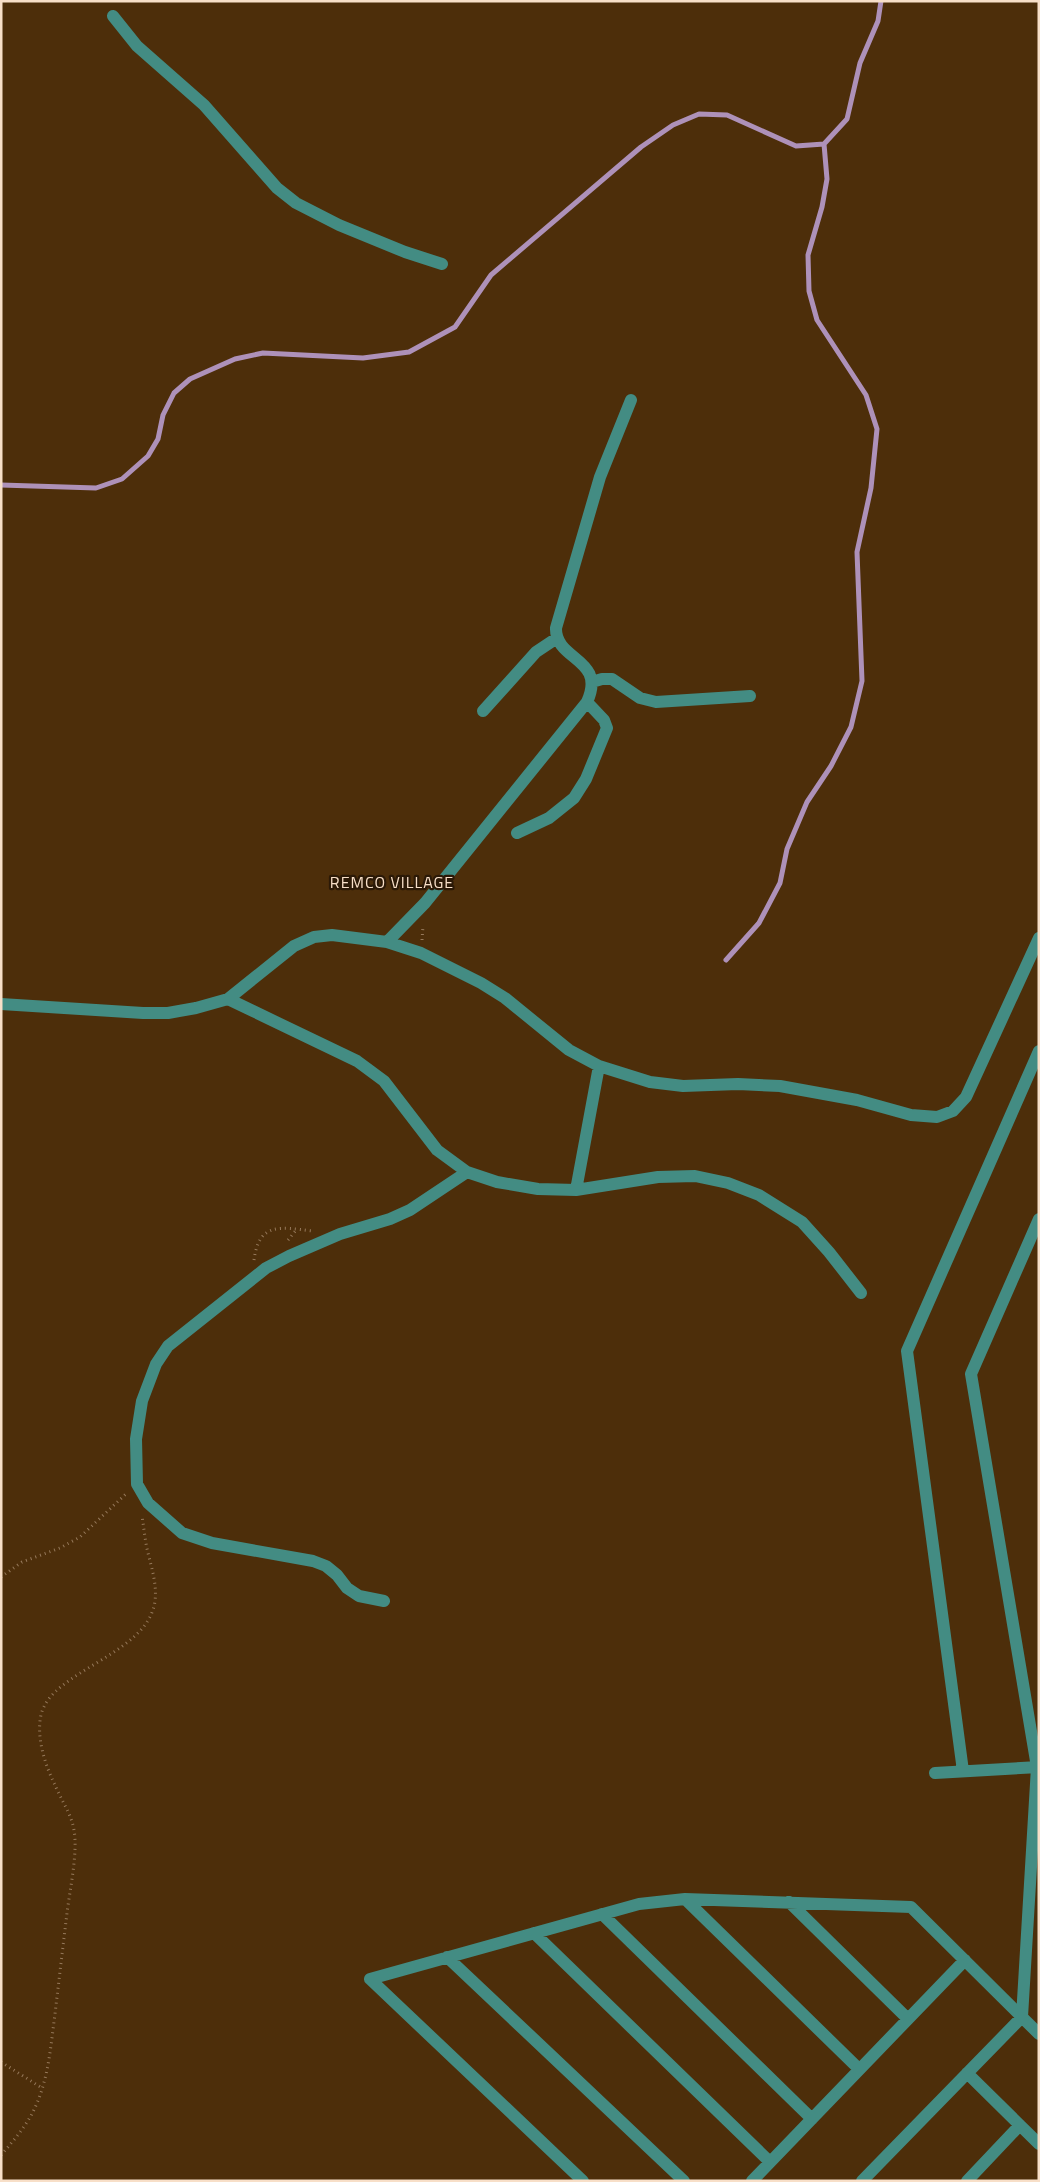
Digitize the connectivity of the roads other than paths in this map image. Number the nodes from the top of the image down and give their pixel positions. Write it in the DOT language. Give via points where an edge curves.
graph roads {
  1 [pos="113,16"];
  2 [pos="442,264"];
  3 [pos="631,400"];
  4 [pos="557,638"];
  5 [pos="592,682"];
  6 [pos="750,696"];
  7 [pos="588,702"];
  8 [pos="483,711"];
  9 [pos="517,833"];
  10 [pos="1039,938"];
  11 [pos="387,942"];
  12 [pos="228,999"];
  13 [pos="1,1004"];
  14 [pos="1039,1052"];
  15 [pos="599,1066"];
  16 [pos="467,1172"];
  17 [pos="576,1190"];
  18 [pos="1039,1219"];
  19 [pos="861,1293"];
  20 [pos="384,1601"];
  21 [pos="1038,1767"];
  22 [pos="962,1771"];
  23 [pos="935,1773"];
  24 [pos="685,1899"];
  25 [pos="789,1902"];
  26 [pos="602,1914"];
  27 [pos="534,1933"];
  28 [pos="447,1957"];
  29 [pos="965,1960"];
  30 [pos="1022,2017"];
  31 [pos="908,2019"];
  32 [pos="1039,2034"];
  33 [pos="859,2069"];
  34 [pos="967,2073"];
  35 [pos="812,2119"];
  36 [pos="1020,2125"];
  37 [pos="1039,2144"];
  38 [pos="770,2162"];
  39 [pos="971,2179"];
  40 [pos="583,2181"];
  41 [pos="684,2181"];
  42 [pos="752,2181"];
  43 [pos="862,2181"];
  1 -- 2 [label="street" via="137,46 204,105 277,188 290,198 339,224"];
  3 -- 4 [label="street" via="587,517 556,628"];
  4 -- 5 [label="street" via="584,664"];
  4 -- 8 [label="street" via="536,652"];
  5 -- 6 [label="street" via="612,679 640,698 656,702"];
  5 -- 7 [label="street"];
  7 -- 9 [label="street" via="607,728 586,779 563,808"];
  7 -- 11 [label="street" via="425,903"];
  10 -- 15 [label="street" via="966,1097 953,1111 937,1117 911,1115 857,1100 780,1086 683,1086 650,1082"];
  11 -- 12 [label="street" via="332,935 314,937 294,946"];
  11 -- 15 [label="street" via="420,953 481,983 505,998 569,1050"];
  12 -- 13 [label="street" via="168,1013"];
  12 -- 16 [label="street" via="357,1061 384,1081 437,1150"];
  14 -- 22 [label="street" via="906,1350"];
  15 -- 17 [label="street"];
  16 -- 17 [label="street" via="505,1184"];
  16 -- 20 [label="street" via="410,1210 340,1234 289,1256 252,1278 168,1346 156,1364 142,1401 136,1439 137,1484 148,1503 182,1533 212,1543 312,1561 326,1566 359,1596"];
  17 -- 19 [label="street" via="658,1177 695,1176 728,1183 760,1195 802,1222"];
  18 -- 21 [label="street" via="971,1374"];
  21 -- 22 [label="street"];
  21 -- 30 [label="street"];
  22 -- 23 [label="street"];
  24 -- 25 [label="street"];
  24 -- 26 [label="street" via="639,1904"];
  24 -- 33 [label="street"];
  25 -- 29 [label="street" via="911,1906"];
  25 -- 31 [label="street"];
  26 -- 27 [label="street"];
  26 -- 35 [label="street"];
  27 -- 28 [label="street"];
  27 -- 38 [label="street"];
  28 -- 40 [label="street" via="370,1978"];
  28 -- 41 [label="street"];
  29 -- 30 [label="street"];
  29 -- 31 [label="street"];
  30 -- 32 [label="street"];
  30 -- 34 [label="street"];
  31 -- 33 [label="street"];
  33 -- 35 [label="street"];
  34 -- 36 [label="street"];
  34 -- 43 [label="street"];
  35 -- 38 [label="street"];
  36 -- 37 [label="street"];
  36 -- 39 [label="street"];
  38 -- 42 [label="street"];
}
